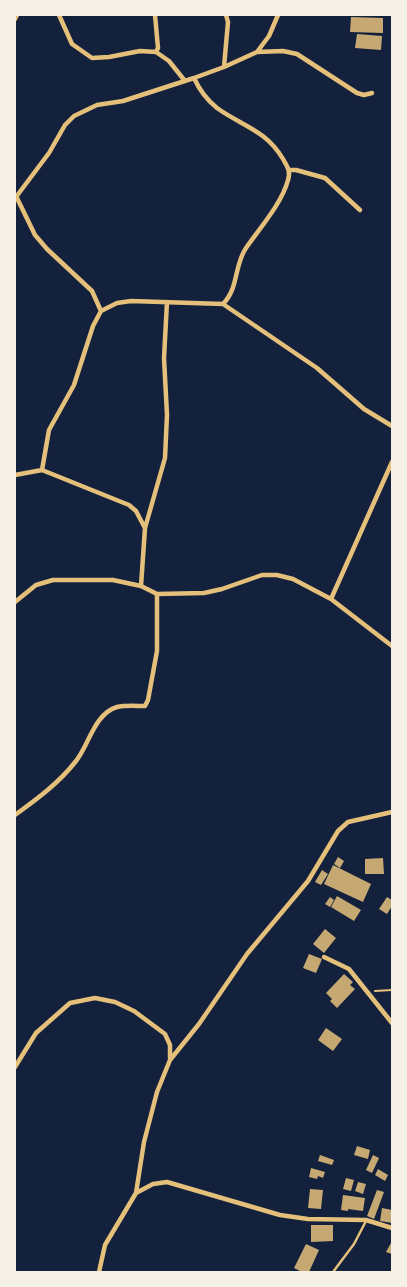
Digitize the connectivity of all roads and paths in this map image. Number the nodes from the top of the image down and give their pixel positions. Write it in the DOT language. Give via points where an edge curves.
graph roads {
  1 [pos="17,15"];
  2 [pos="59,15"];
  3 [pos="155,15"];
  4 [pos="226,15"];
  5 [pos="278,15"];
  6 [pos="15,19"];
  7 [pos="156,52"];
  8 [pos="257,52"];
  9 [pos="224,67"];
  10 [pos="194,78"];
  11 [pos="185,81"];
  12 [pos="372,93"];
  13 [pos="290,170"];
  14 [pos="15,196"];
  15 [pos="360,210"];
  16 [pos="168,302"];
  17 [pos="223,304"];
  18 [pos="101,311"];
  19 [pos="392,426"];
  20 [pos="392,462"];
  21 [pos="42,470"];
  22 [pos="15,475"];
  23 [pos="145,528"];
  24 [pos="141,586"];
  25 [pos="157,594"];
  26 [pos="331,599"];
  27 [pos="15,602"];
  28 [pos="392,646"];
  29 [pos="392,812"];
  30 [pos="15,815"];
  31 [pos="324,957"];
  32 [pos="392,990"];
  33 [pos="366,991"];
  34 [pos="392,1023"];
  35 [pos="170,1060"];
  36 [pos="15,1067"];
  37 [pos="136,1193"];
  38 [pos="366,1220"];
  39 [pos="392,1228"];
  40 [pos="98,1272"];
  41 [pos="333,1272"];
  1 -- 6 [label="street"];
  2 -- 7 [label="street" via="72,44 92,58"];
  3 -- 7 [label="street"];
  4 -- 9 [label="street"];
  5 -- 8 [label="street" via="269,36"];
  7 -- 11 [label="street" via="169,61"];
  8 -- 9 [label="street"];
  8 -- 12 [label="street" via="297,54 358,93"];
  9 -- 10 [label="street"];
  10 -- 11 [label="street"];
  10 -- 13 [label="street" via="198,88 216,107 264,136"];
  11 -- 14 [label="street" via="123,101 96,105 74,116"];
  13 -- 15 [label="street" via="325,178"];
  13 -- 17 [label="street" via="275,207 243,252 231,297"];
  14 -- 18 [label="street" via="34,235 92,290"];
  16 -- 17 [label="street"];
  16 -- 18 [label="street" via="130,301"];
  16 -- 23 [label="street" via="164,358 165,458"];
  17 -- 19 [label="street" via="318,368 364,410"];
  18 -- 21 [label="street" via="74,385 49,430"];
  20 -- 26 [label="street"];
  21 -- 22 [label="street"];
  21 -- 23 [label="street" via="129,504"];
  23 -- 24 [label="street"];
  24 -- 25 [label="street"];
  24 -- 27 [label="street" via="113,580 53,580 36,585"];
  25 -- 26 [label="street" via="204,593 262,575 277,575 293,579"];
  25 -- 30 [label="street" via="157,651 148,700 144,706 110,710 94,727 77,761 46,793"];
  26 -- 28 [label="street"];
  29 -- 35 [label="street" via="348,822 338,831 308,881 247,954"];
  31 -- 33 [label="street" via="349,969"];
  32 -- 33 [label="path"];
  33 -- 34 [label="street"];
  35 -- 36 [label="street" via="170,1045 165,1034 134,1011 115,1002 95,998 70,1003 36,1033"];
  35 -- 37 [label="street" via="157,1092 144,1142"];
  37 -- 38 [label="street" via="153,1184 167,1182 280,1214 308,1219"];
  37 -- 40 [label="street" via="105,1244"];
  38 -- 39 [label="street"];
  38 -- 41 [label="lane" via="354,1244"];
}
